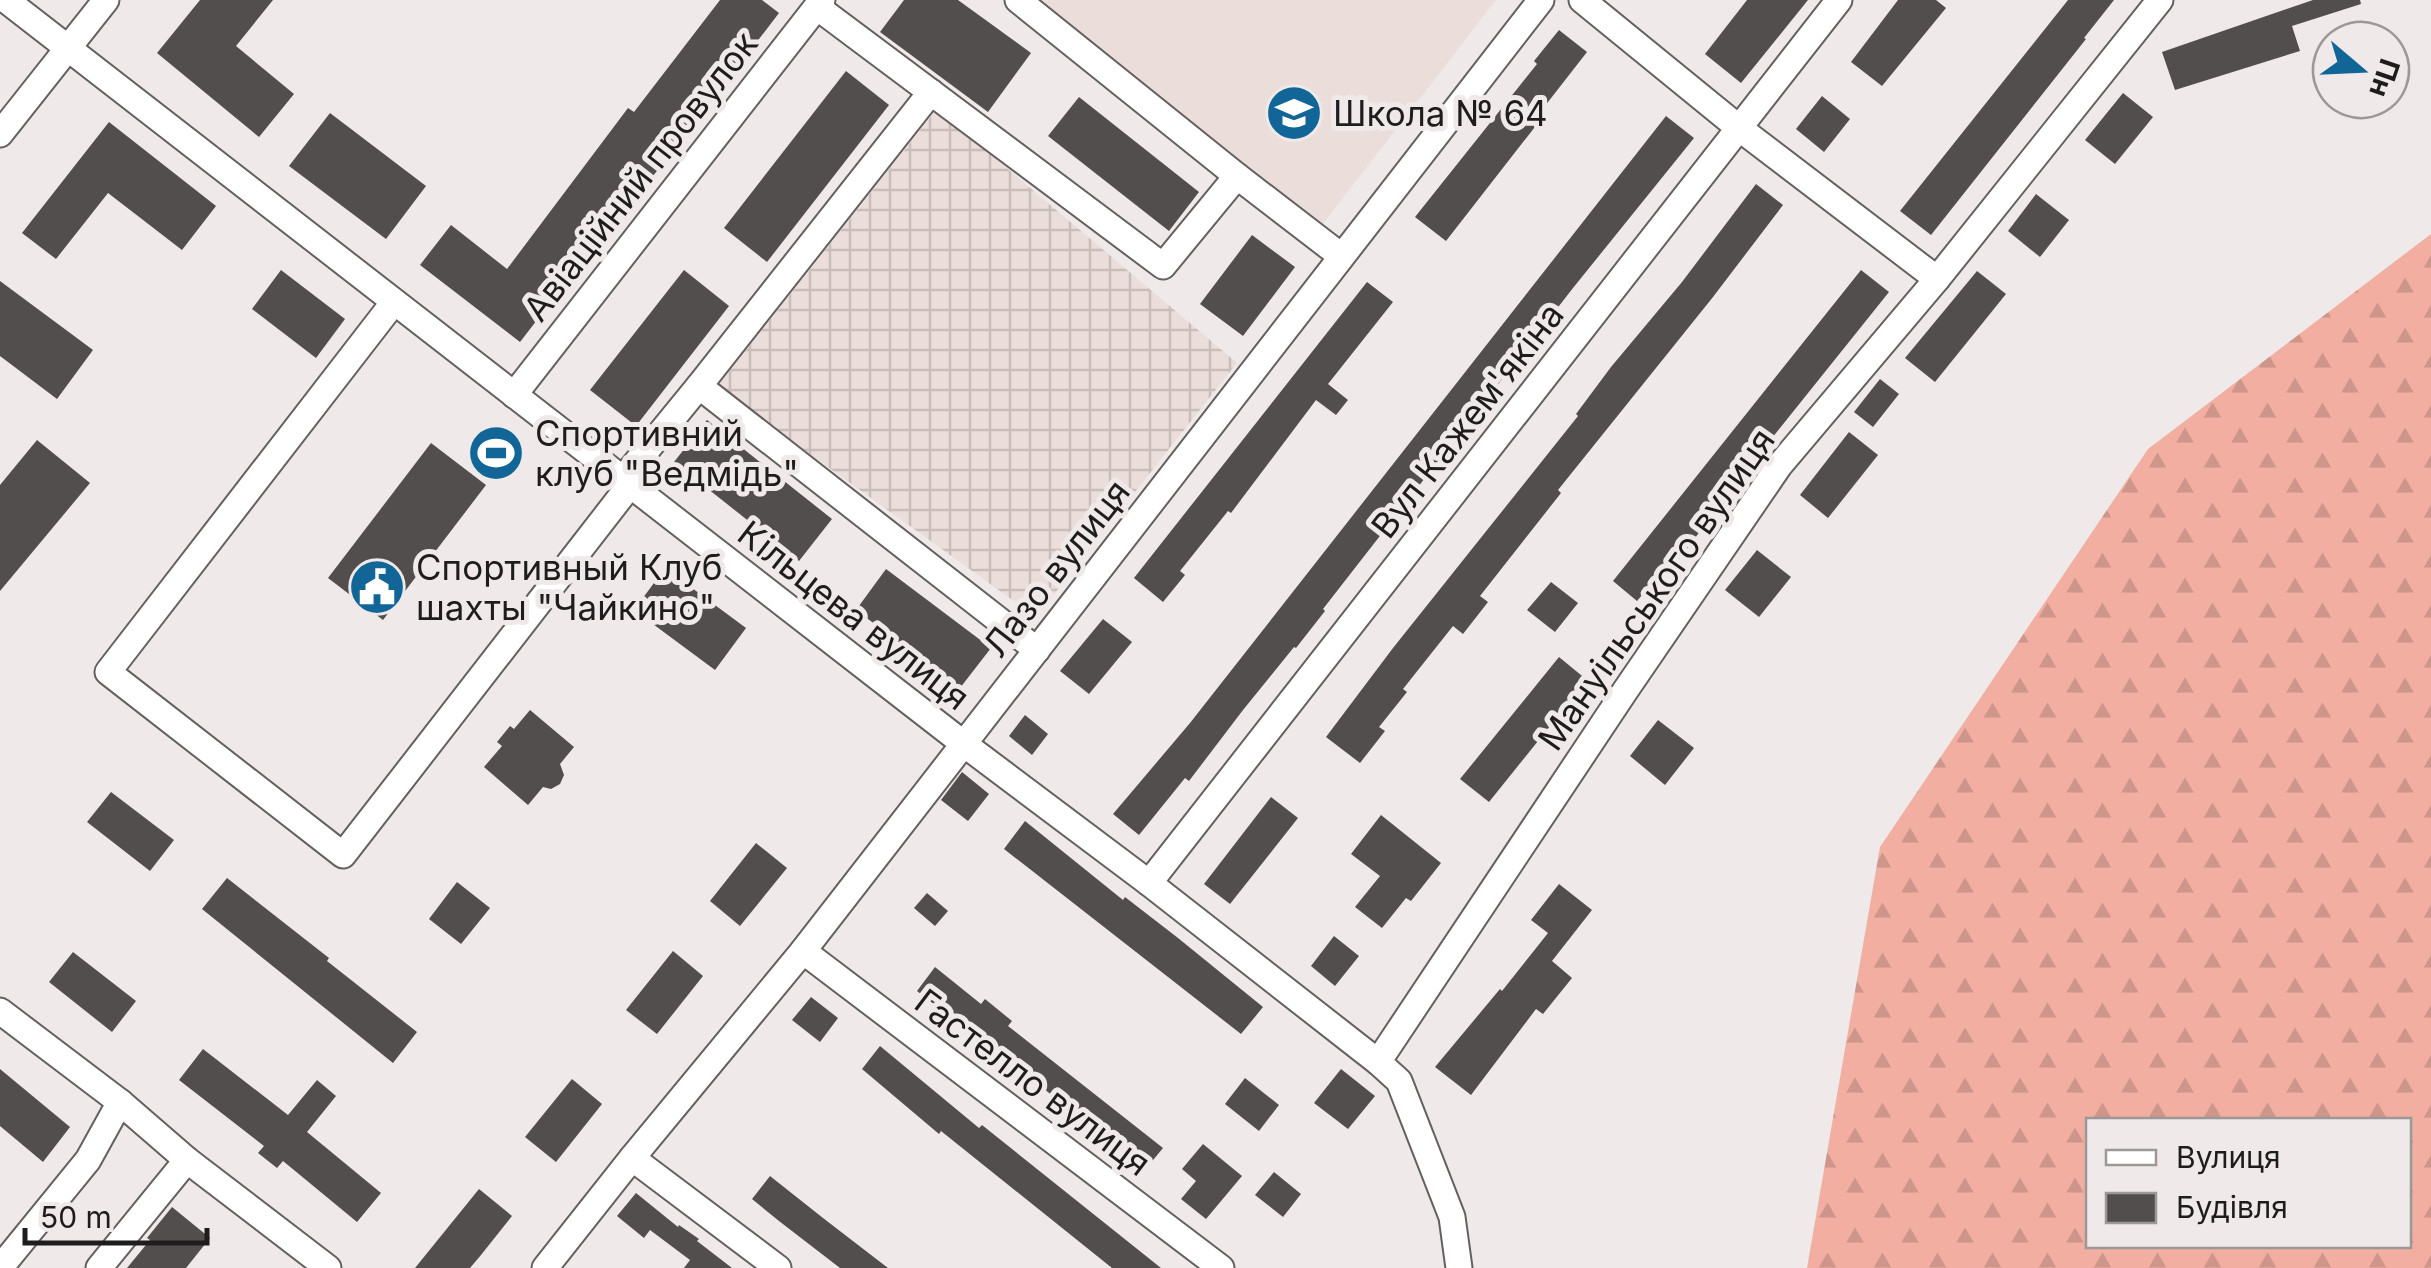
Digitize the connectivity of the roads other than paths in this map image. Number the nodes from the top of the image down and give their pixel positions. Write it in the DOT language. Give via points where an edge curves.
graph roads {
  1 [pos="6,0"];
  2 [pos="106,0"];
  3 [pos="1018,0"];
  4 [pos="1541,0"];
  5 [pos="1582,0"];
  6 [pos="1840,0"];
  7 [pos="2160,0"];
  8 [pos="819,3"];
  9 [pos="67,49"];
  10 [pos="931,92"];
  11 [pos="1740,128"];
  12 [pos="0,134"];
  13 [pos="1237,176"];
  14 [pos="1341,256"];
  15 [pos="1937,279"];
  16 [pos="394,302"];
  17 [pos="699,386"];
  18 [pos="514,395"];
  19 [pos="626,482"];
  20 [pos="1037,650"];
  21 [pos="964,744"];
  22 [pos="1149,883"];
  23 [pos="803,951"];
  24 [pos="0,1011"];
  25 [pos="1378,1062"];
  26 [pos="120,1102"];
  27 [pos="632,1158"];
  28 [pos="187,1160"];
  29 [pos="0,1268"];
  30 [pos="99,1268"];
  31 [pos="328,1268"];
  32 [pos="545,1268"];
  33 [pos="778,1268"];
  34 [pos="1221,1268"];
  35 [pos="1459,1268"];
  1 -- 9 [label="street, Кільцева вулиця"];
  2 -- 9 [label="street"];
  3 -- 13 [label="street"];
  4 -- 14 [label="street, Лазо вулиця"];
  5 -- 11 [label="street"];
  6 -- 11 [label="street, Вул Кажем'якіна"];
  7 -- 15 [label="street, Мануільського вулиця"];
  8 -- 10 [label="street"];
  8 -- 18 [label="street, Авіаційний провулок"];
  9 -- 12 [label="street"];
  9 -- 16 [label="street, Кільцева вулиця"];
  10 -- 13 [label="street" via="1163,266"];
  10 -- 17 [label="street"];
  11 -- 15 [label="street"];
  11 -- 22 [label="street, Вул Кажем'якіна"];
  13 -- 14 [label="street"];
  14 -- 20 [label="street, Лазо вулиця"];
  15 -- 25 [label="street, Мануільського вулиця" via="1779,466"];
  16 -- 18 [label="street, Кільцева вулиця"];
  16 -- 19 [label="street" via="108,672 327,842 343,854"];
  17 -- 19 [label="street"];
  17 -- 20 [label="street"];
  18 -- 19 [label="street, Кільцева вулиця"];
  19 -- 21 [label="street, Кільцева вулиця"];
  20 -- 21 [label="street, Лазо вулиця"];
  21 -- 22 [label="street, Кільцева вулиця"];
  21 -- 23 [label="street, Лазо вулиця"];
  22 -- 25 [label="street, Кільцева вулиця"];
  23 -- 27 [label="street, Лазо вулиця"];
  23 -- 34 [label="street, Гастелло вулиця"];
  24 -- 26 [label="street"];
  25 -- 35 [label="street" via="1399,1081 1452,1217"];
  26 -- 28 [label="street"];
  26 -- 29 [label="street" via="88,1160"];
  27 -- 32 [label="street, Лазо вулиця"];
  27 -- 33 [label="street"];
  28 -- 30 [label="street"];
  28 -- 31 [label="street"];
}
